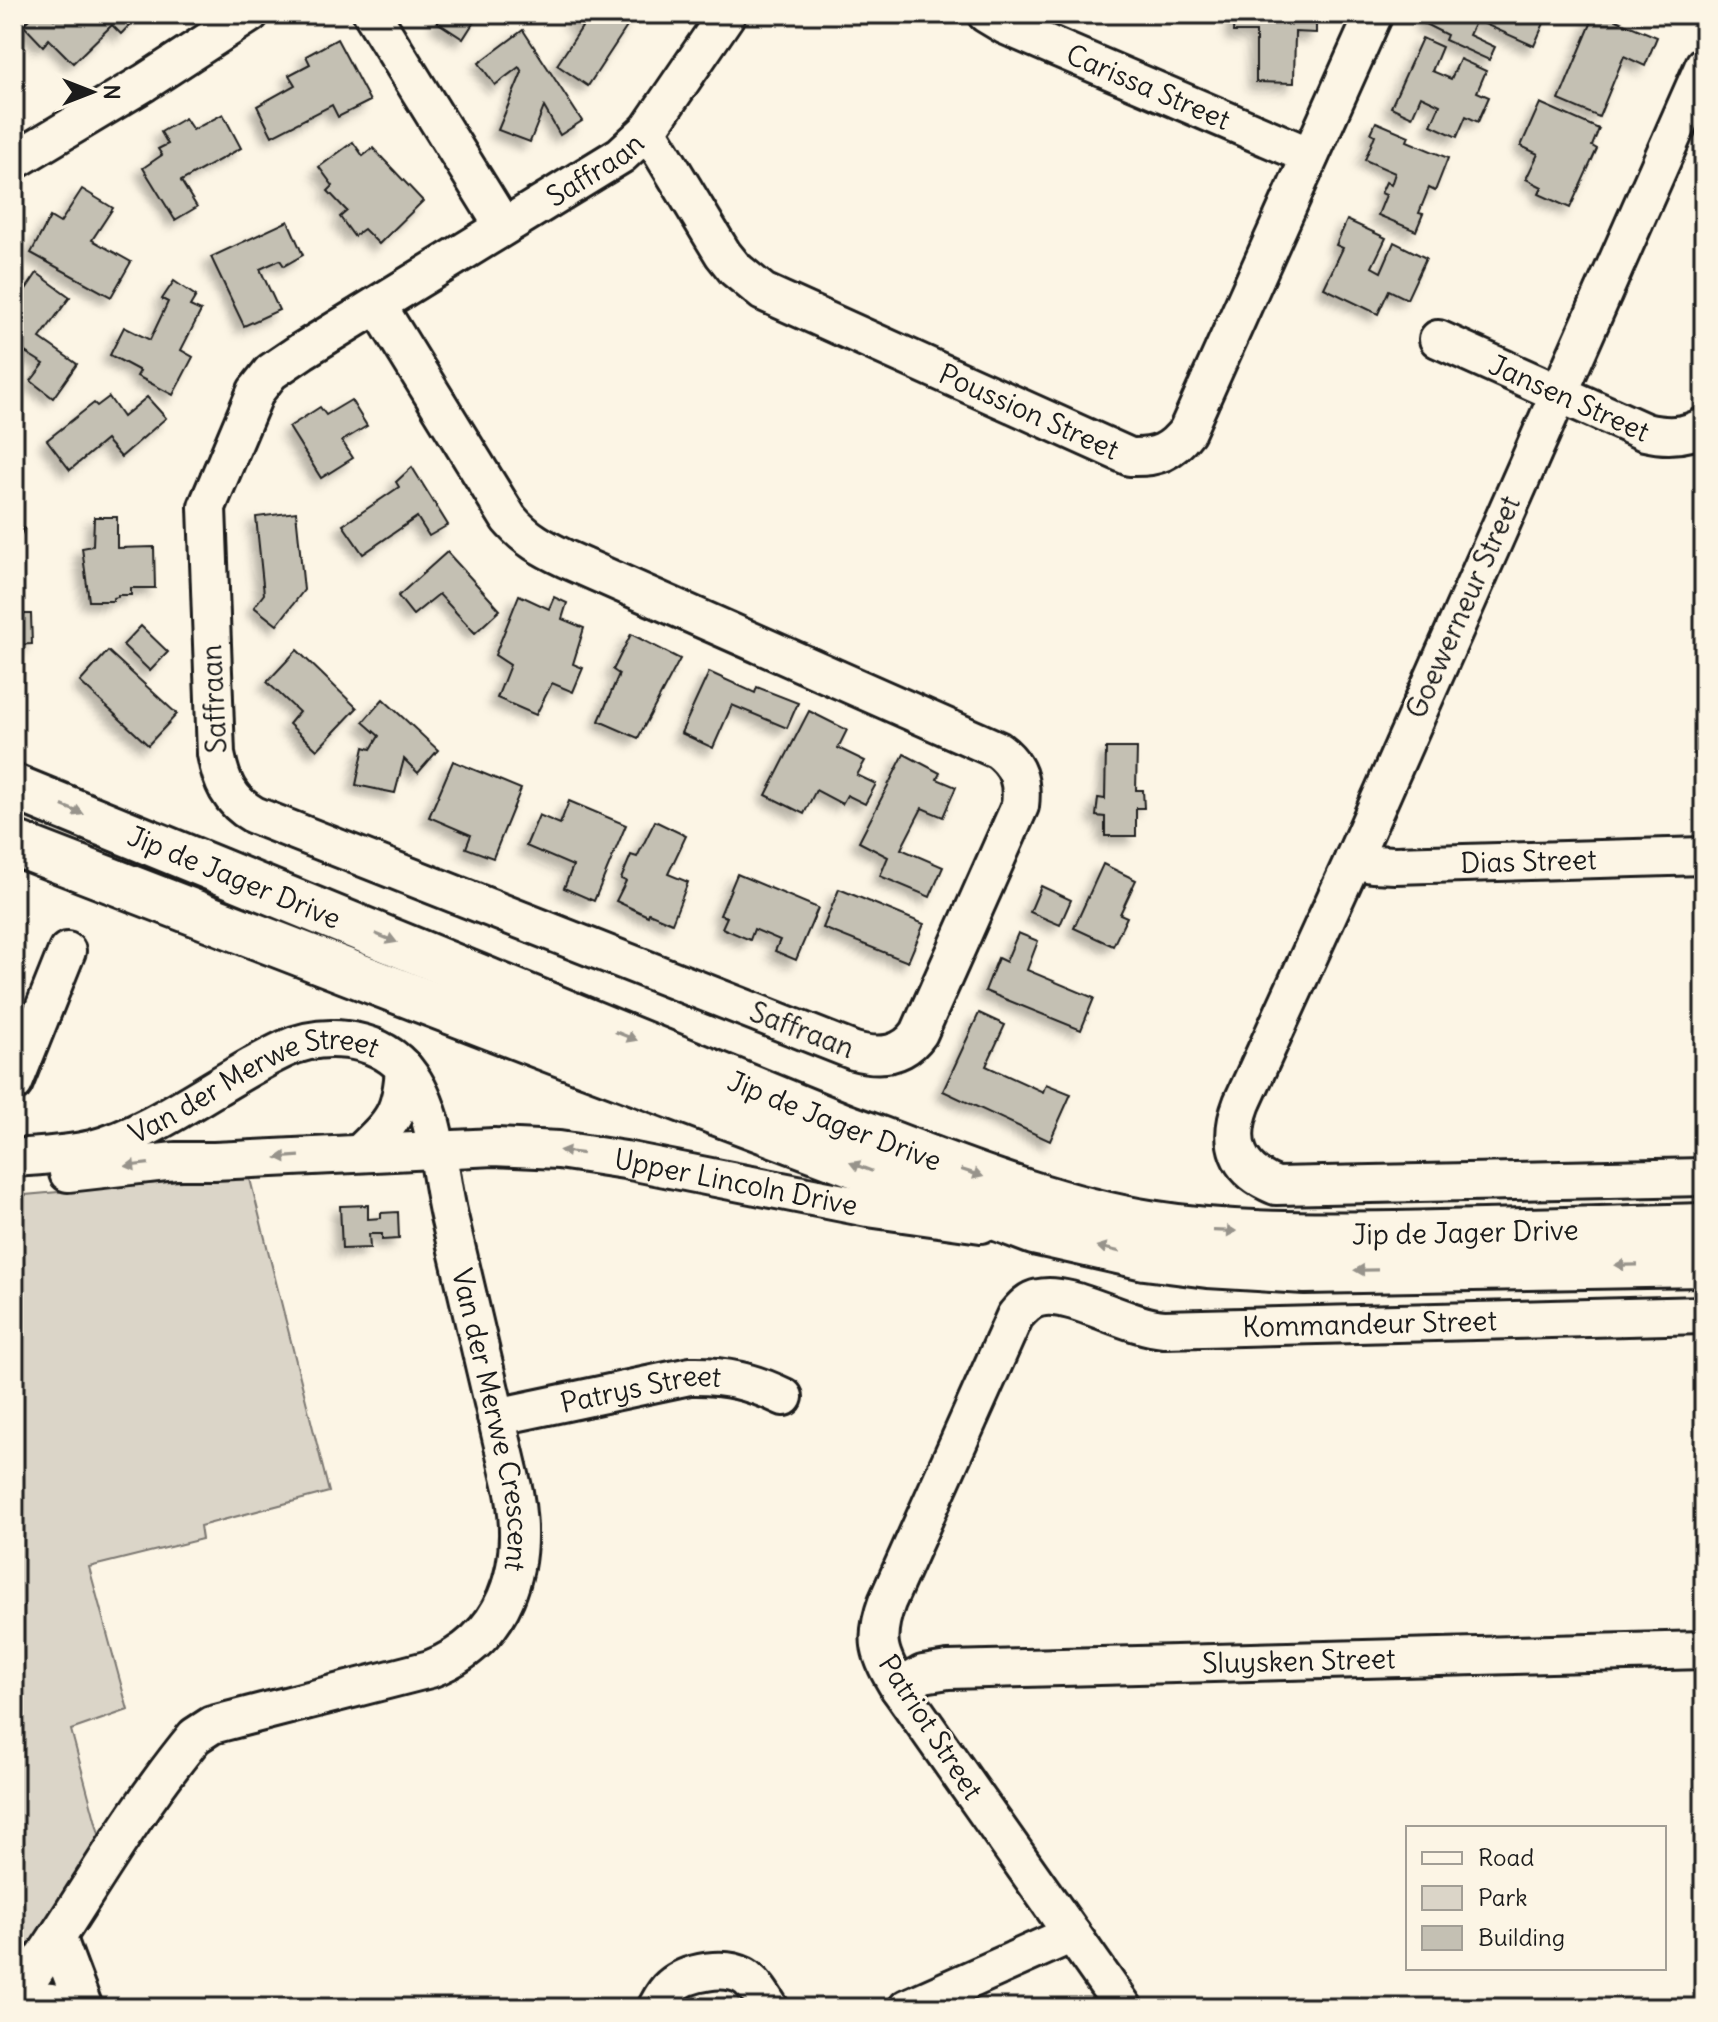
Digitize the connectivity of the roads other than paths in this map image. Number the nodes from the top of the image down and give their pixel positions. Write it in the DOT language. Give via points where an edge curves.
graph roads {
  1 [pos="250,14"];
  2 [pos="372,14"];
  3 [pos="727,14"];
  4 [pos="986,14"];
  5 [pos="1374,14"];
  6 [pos="1704,65"];
  7 [pos="648,130"];
  8 [pos="1310,156"];
  9 [pos="14,161"];
  10 [pos="503,226"];
  11 [pos="378,306"];
  12 [pos="1438,339"];
  13 [pos="1558,392"];
  14 [pos="1704,426"];
  15 [pos="14,787"];
  16 [pos="14,843"];
  17 [pos="1704,856"];
  18 [pos="1353,860"];
  19 [pos="67,951"];
  20 [pos="404,1068"];
  21 [pos="14,1083"];
  22 [pos="436,1149"];
  23 [pos="361,1152"];
  24 [pos="14,1158"];
  25 [pos="1704,1177"];
  26 [pos="14,1180"];
  27 [pos="1704,1226"];
  28 [pos="1034,1232"];
  29 [pos="1704,1264"];
  30 [pos="1039,1298"];
  31 [pos="1704,1315"];
  32 [pos="784,1397"];
  33 [pos="496,1417"];
  34 [pos="1704,1650"];
  35 [pos="899,1688"];
  36 [pos="1072,1934"];
  37 [pos="58,1939"];
  38 [pos="15,2000"];
  39 [pos="62,2008"];
  40 [pos="84,2008"];
  41 [pos="656,2008"];
  42 [pos="770,2008"];
  43 [pos="907,2008"];
  44 [pos="1124,2008"];
  1 -- 9 [label="street"];
  2 -- 10 [label="street"];
  3 -- 7 [label="street, Saffraan"];
  4 -- 8 [label="street, Carissa Street"];
  5 -- 8 [label="street, Poussion Street"];
  6 -- 13 [label="street, Goewerneur Street"];
  7 -- 8 [label="street, Poussion Street" via="723,254 763,292 1130,457 1148,458 1166,453 1187,431"];
  7 -- 10 [label="street, Saffraan" via="621,155"];
  10 -- 11 [label="street, Saffraan"];
  11 -- 11 [label="street, Saffraan" via="271,372 256,391 207,507 216,754 229,794 254,815 854,1051 871,1056 902,1051 919,1033 1020,806 1021,780 1015,767 998,750 524,536"];
  12 -- 13 [label="street, Jansen Street"];
  13 -- 14 [label="street, Jansen Street" via="1665,437"];
  13 -- 18 [label="street, Goewerneur Street"];
  15 -- 27 [label="main road, Jip de Jager Drive, one-way" via="844,1126 1085,1208 1210,1230 1318,1234"];
  28 -- 16 [label="main road, Jip de Jager Drive, one-way"];
  17 -- 18 [label="street, Dias Street" via="1395,865"];
  18 -- 25 [label="street, Goewerneur Street" via="1242,1103 1235,1126 1237,1152 1253,1174 1290,1187"];
  19 -- 21 [label="street"];
  20 -- 22 [label="street, Van der Merwe Street" via="432,1126"];
  20 -- 23 [label="street" via="396,1114"];
  20 -- 24 [label="street, Van der Merwe Street" via="355,1041 306,1042 116,1141"];
  22 -- 23 [label="street, Upper Lincoln Drive"];
  28 -- 22 [label="street, Upper Lincoln Drive, one-way" via="868,1208 559,1150"];
  22 -- 33 [label="street, Van der Merwe Crescent"];
  23 -- 26 [label="street, Upper Lincoln Drive, one-way" via="175,1161"];
  29 -- 28 [label="main road, Jip de Jager Drive, one-way" via="1305,1271 1145,1257"];
  30 -- 31 [label="street, Kommandeur Street" via="1058,1296 1129,1323 1164,1329"];
  30 -- 35 [label="street, Patriot Street" via="1015,1316 882,1616 879,1650"];
  32 -- 33 [label="street, Patrys Street" via="743,1380 690,1376"];
  33 -- 37 [label="street, Van der Merwe Crescent" via="518,1513 518,1555 507,1595 485,1631 459,1656 430,1669 212,1725 195,1736 116,1842"];
  34 -- 35 [label="street, Sluysken Street" via="948,1670 923,1674"];
  35 -- 36 [label="street, Patriot Street"];
  36 -- 43 [label="street"];
  36 -- 44 [label="street, Patriot Street"];
  37 -- 38 [label="street, Van der Merwe Crescent"];
  37 -- 40 [label="street"];
  38 -- 39 [label="street" via="36,1999"];
  41 -- 42 [label="street" via="667,1988 683,1979 733,1972 746,1977"];
}
